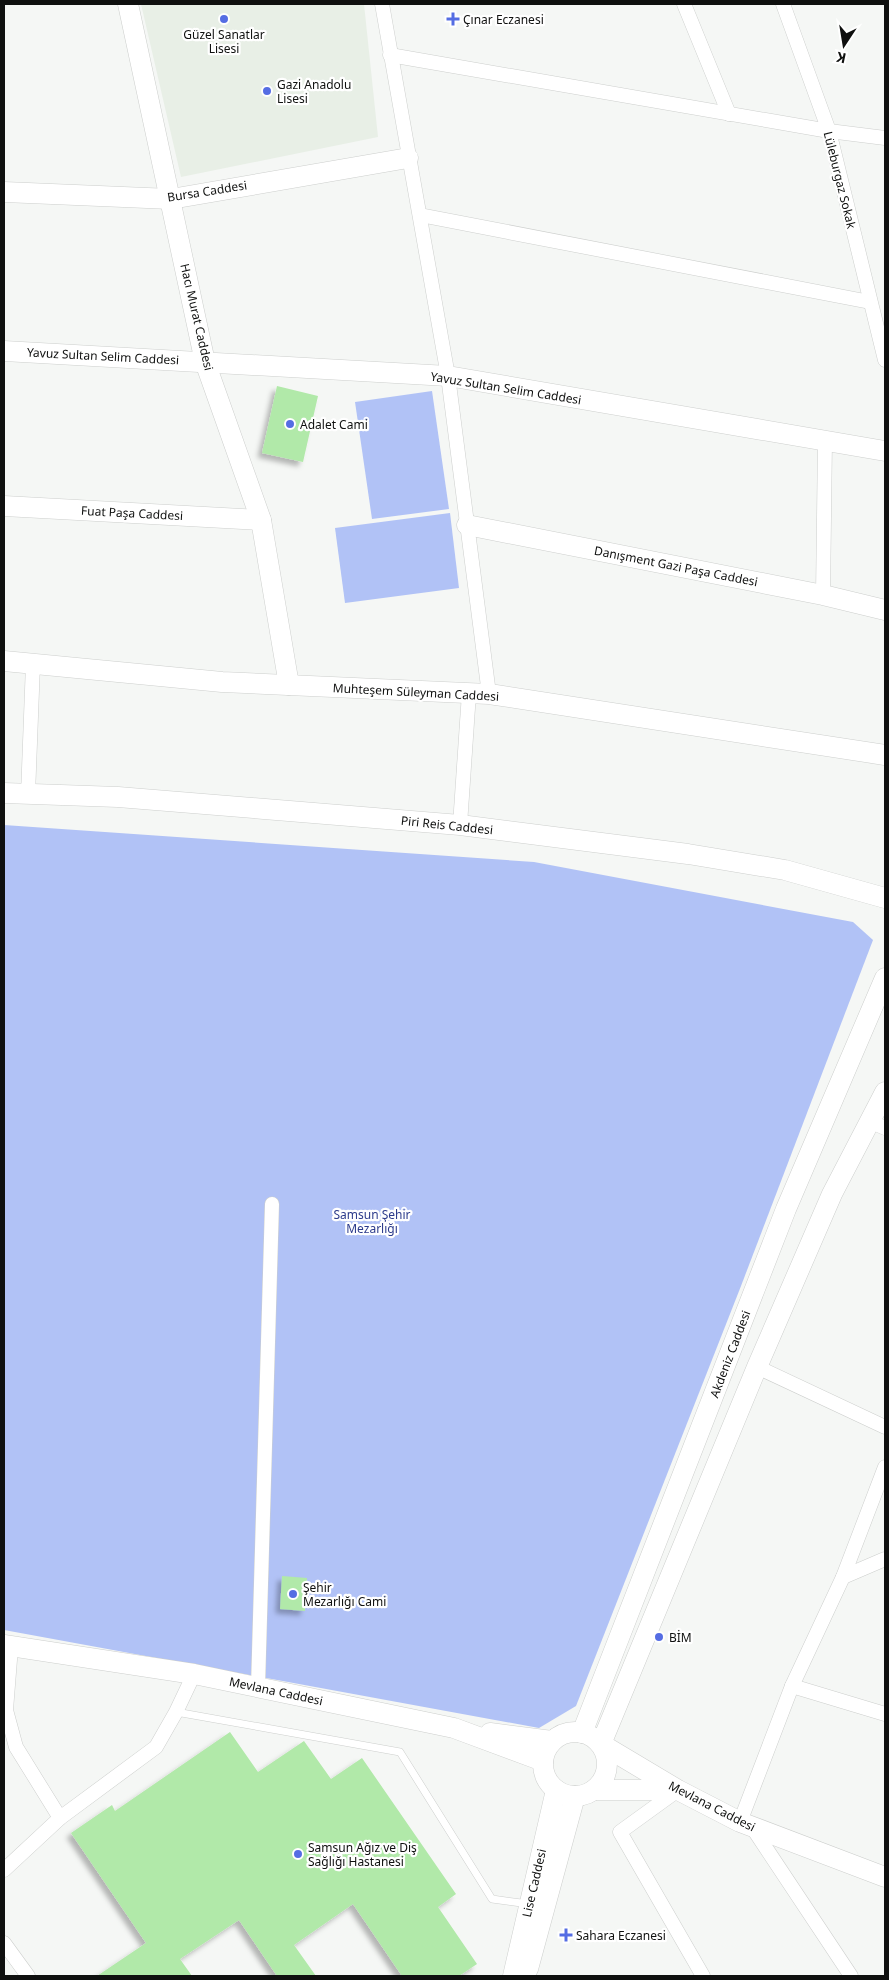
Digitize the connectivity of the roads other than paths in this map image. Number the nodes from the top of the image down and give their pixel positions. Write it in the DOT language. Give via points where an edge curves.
graph roads {
  1 [pos="128,4"];
  2 [pos="382,4"];
  3 [pos="684,4"];
  4 [pos="783,4"];
  5 [pos="390,55"];
  6 [pos="729,114"];
  7 [pos="829,131"];
  8 [pos="885,138"];
  9 [pos="408,158"];
  10 [pos="4,192"];
  11 [pos="170,199"];
  12 [pos="420,215"];
  13 [pos="870,302"];
  14 [pos="4,351"];
  15 [pos="885,360"];
  16 [pos="205,362"];
  17 [pos="448,376"];
  18 [pos="826,440"];
  19 [pos="885,451"];
  20 [pos="4,506"];
  21 [pos="261,520"];
  22 [pos="467,525"];
  23 [pos="823,595"];
  24 [pos="885,610"];
  25 [pos="4,662"];
  26 [pos="33,664"];
  27 [pos="290,685"];
  28 [pos="469,693"];
  29 [pos="489,694"];
  30 [pos="885,755"];
  31 [pos="4,793"];
  32 [pos="28,795"];
  33 [pos="460,825"];
  34 [pos="885,898"];
  35 [pos="885,978"];
  36 [pos="885,1092"];
  37 [pos="877,1125"];
  38 [pos="272,1204"];
  39 [pos="756,1367"];
  40 [pos="885,1427"];
  41 [pos="885,1467"];
  42 [pos="885,1559"];
  43 [pos="843,1577"];
  44 [pos="7,1646"];
  45 [pos="194,1674"];
  46 [pos="792,1686"];
  47 [pos="258,1687"];
  48 [pos="176,1712"];
  49 [pos="885,1714"];
  50 [pos="454,1728"];
  51 [pos="582,1733"];
  52 [pos="552,1741"];
  53 [pos="600,1744"];
  54 [pos="543,1761"];
  55 [pos="556,1790"];
  56 [pos="594,1790"];
  57 [pos="678,1790"];
  58 [pos="575,1796"];
  59 [pos="60,1818"];
  60 [pos="746,1825"];
  61 [pos="4,1870"];
  62 [pos="885,1877"];
  63 [pos="530,1904"];
  64 [pos="4,1943"];
  65 [pos="28,1976"];
  66 [pos="523,1976"];
  67 [pos="703,1976"];
  68 [pos="851,1976"];
  1 -- 11 [label="street, Hacı Murat Caddesi"];
  2 -- 5 [label="street"];
  3 -- 6 [label="street"];
  4 -- 7 [label="street, Lüleburgaz Sokak"];
  5 -- 6 [label="street"];
  5 -- 9 [label="street"];
  6 -- 7 [label="street"];
  7 -- 8 [label="street"];
  7 -- 13 [label="street, Lüleburgaz Sokak"];
  9 -- 11 [label="street, Bursa Caddesi"];
  9 -- 12 [label="street"];
  10 -- 11 [label="street, Bursa Caddesi"];
  11 -- 16 [label="street, Hacı Murat Caddesi"];
  12 -- 13 [label="street"];
  12 -- 17 [label="street"];
  13 -- 15 [label="street, Lüleburgaz Sokak"];
  14 -- 16 [label="street, Yavuz Sultan Selim Caddesi"];
  16 -- 17 [label="street, Yavuz Sultan Selim Caddesi"];
  16 -- 21 [label="street, Hacı Murat Caddesi"];
  17 -- 18 [label="street, Yavuz Sultan Selim Caddesi"];
  17 -- 22 [label="street"];
  18 -- 19 [label="street, Yavuz Sultan Selim Caddesi"];
  18 -- 23 [label="street"];
  20 -- 21 [label="street, Fuat Paşa Caddesi"];
  21 -- 27 [label="street, Hacı Murat Caddesi"];
  22 -- 23 [label="street, Danışment Gazi Paşa Caddesi"];
  22 -- 29 [label="street"];
  23 -- 24 [label="street, Danışment Gazi Paşa Caddesi"];
  25 -- 26 [label="street, Muhteşem Süleyman Caddesi"];
  26 -- 27 [label="street, Muhteşem Süleyman Caddesi" via="222,682"];
  26 -- 32 [label="street"];
  27 -- 28 [label="street, Muhteşem Süleyman Caddesi"];
  28 -- 29 [label="street, Muhteşem Süleyman Caddesi"];
  28 -- 33 [label="street"];
  29 -- 30 [label="street, Muhteşem Süleyman Caddesi"];
  31 -- 32 [label="street, Piri Reis Caddesi"];
  32 -- 33 [label="street, Piri Reis Caddesi" via="118,797"];
  33 -- 34 [label="street, Piri Reis Caddesi" via="785,870"];
  35 -- 51 [label="street, Akdeniz Caddesi" via="786,1209"];
  36 -- 37 [label="street"];
  37 -- 39 [label="street" via="832,1194"];
  38 -- 47 [label="street"];
  39 -- 40 [label="street"];
  39 -- 53 [label="street"];
  41 -- 43 [label="street"];
  42 -- 43 [label="street"];
  43 -- 46 [label="street"];
  44 -- 45 [label="street, Mevlana Caddesi"];
  44 -- 59 [label="street" via="6,1710 16,1748"];
  45 -- 47 [label="street, Mevlana Caddesi"];
  45 -- 48 [label="street"];
  46 -- 49 [label="street"];
  46 -- 60 [label="street"];
  47 -- 50 [label="street, Mevlana Caddesi"];
  48 -- 59 [label="street" via="156,1747"];
  48 -- 63 [label="lane" via="400,1752 492,1900"];
  50 -- 52 [label="street"];
  50 -- 54 [label="street, Mevlana Caddesi"];
  51 -- 52 [label="street" via="561,1735"];
  51 -- 53 [label="street"];
  52 -- 54 [label="street"];
  53 -- 56 [label="street" via="606,1758 606,1773"];
  53 -- 57 [label="street, Mevlana Caddesi"];
  54 -- 55 [label="street" via="546,1777"];
  55 -- 58 [label="street"];
  55 -- 63 [label="street, Lise Caddesi"];
  56 -- 57 [label="street"];
  56 -- 58 [label="street"];
  57 -- 60 [label="street, Mevlana Caddesi"];
  57 -- 67 [label="street" via="620,1832"];
  58 -- 66 [label="street, Lise Caddesi"];
  59 -- 61 [label="street"];
  60 -- 62 [label="street, Mevlana Caddesi"];
  60 -- 68 [label="street"];
  63 -- 66 [label="street, Lise Caddesi"];
  64 -- 65 [label="street"];
}
